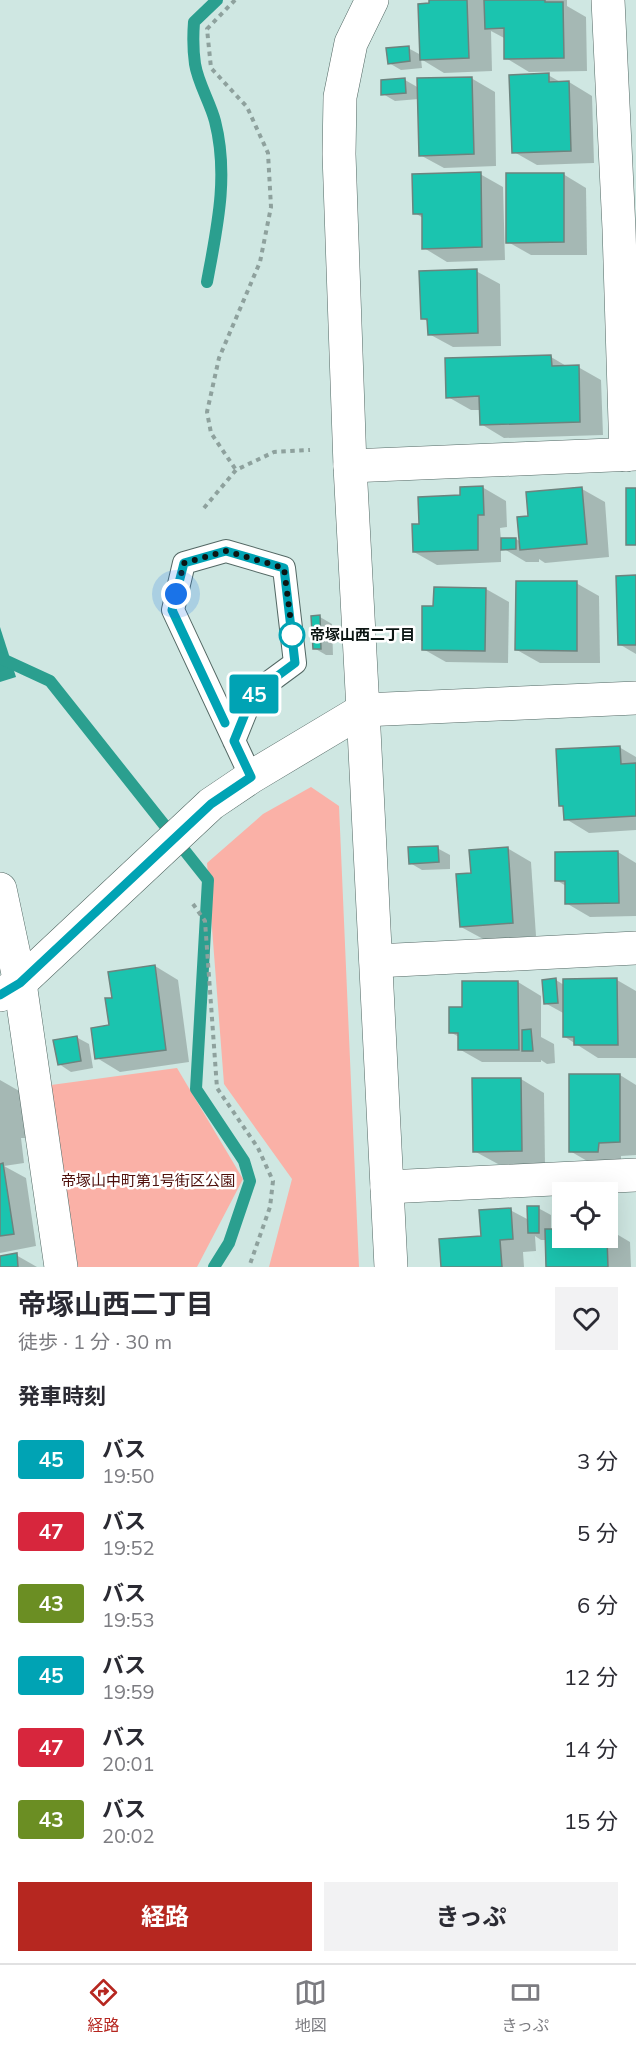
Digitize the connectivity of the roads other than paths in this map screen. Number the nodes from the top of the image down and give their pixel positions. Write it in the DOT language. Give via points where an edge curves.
graph roads {
  1 [pos="372,0"];
  2 [pos="608,0"];
  3 [pos="628,229"];
  4 [pos="631,454"];
  5 [pos="350,457"];
  6 [pos="636,698"];
  7 [pos="363,710"];
  8 [pos="234,741"];
  9 [pos="251,777"];
  10 [pos="0,889"];
  11 [pos="636,948"];
  12 [pos="376,961"];
  13 [pos="10,989"];
  14 [pos="636,1175"];
  15 [pos="387,1187"];
  16 [pos="61,1267"];
  17 [pos="391,1267"];
  1 -- 5 [label="street" via="351,43 340,97"];
  2 -- 3 [label="street"];
  3 -- 4 [label="street"];
  4 -- 5 [label="street"];
  5 -- 7 [label="street"];
  6 -- 7 [label="street"];
  7 -- 9 [label="street"];
  7 -- 12 [label="street"];
  8 -- 8 [label="lane" via="172,610 184,563 226,551 284,568 295,663 253,694"];
  8 -- 9 [label="lane"];
  9 -- 13 [label="street" via="211,804"];
  10 -- 13 [label="street"];
  11 -- 12 [label="street"];
  12 -- 15 [label="street"];
  13 -- 16 [label="street"];
  14 -- 15 [label="street"];
  15 -- 17 [label="street"];
}
